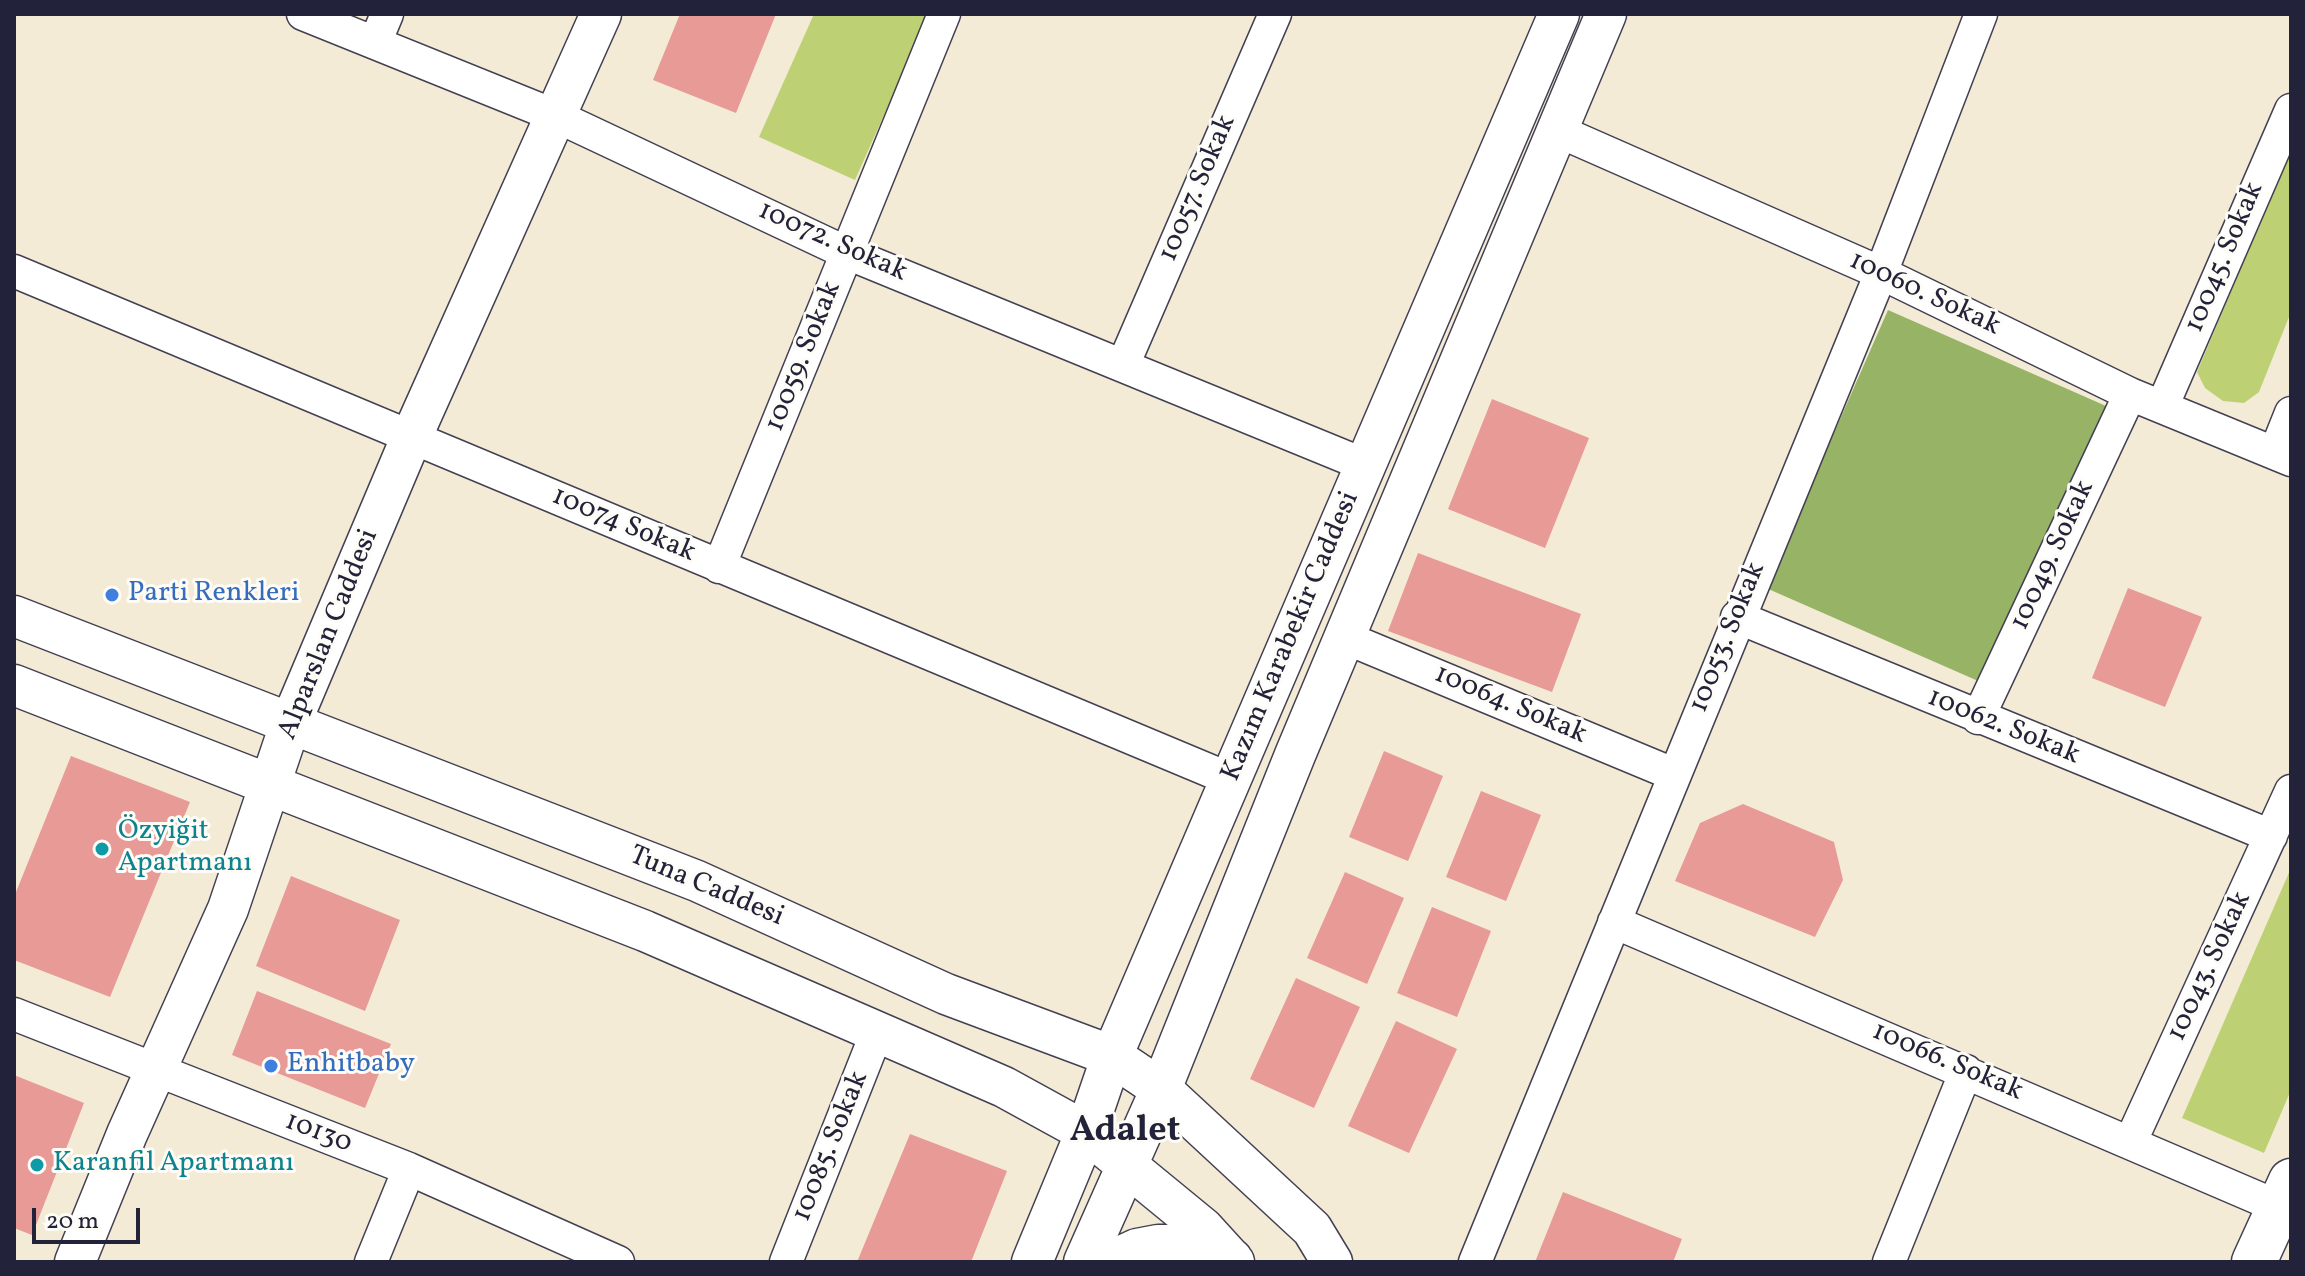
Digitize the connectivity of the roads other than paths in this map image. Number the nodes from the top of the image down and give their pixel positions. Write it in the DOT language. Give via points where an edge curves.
graph roads {
  1 [pos="303,14"];
  2 [pos="601,14"];
  3 [pos="944,14"];
  4 [pos="1275,14"];
  5 [pos="1559,14"];
  6 [pos="1606,14"];
  7 [pos="1981,14"];
  8 [pos="381,28"];
  9 [pos="2291,110"];
  10 [pos="556,116"];
  11 [pos="1556,130"];
  12 [pos="847,253"];
  13 [pos="14,271"];
  14 [pos="1881,273"];
  15 [pos="1124,363"];
  16 [pos="2130,394"];
  17 [pos="2162,407"];
  18 [pos="2291,413"];
  19 [pos="412,436"];
  20 [pos="2283,457"];
  21 [pos="1365,465"];
  22 [pos="719,567"];
  23 [pos="14,616"];
  24 [pos="1737,617"];
  25 [pos="1346,638"];
  26 [pos="14,685"];
  27 [pos="1978,718"];
  28 [pos="291,722"];
  29 [pos="1673,774"];
  30 [pos="1232,780"];
  31 [pos="271,783"];
  32 [pos="2291,791"];
  33 [pos="2271,836"];
  34 [pos="1614,922"];
  35 [pos="14,1014"];
  36 [pos="877,1032"];
  37 [pos="1112,1056"];
  38 [pos="1966,1071"];
  39 [pos="155,1072"];
  40 [pos="1161,1089"];
  41 [pos="1086,1132"];
  42 [pos="2130,1143"];
  43 [pos="1126,1165"];
  44 [pos="409,1169"];
  45 [pos="2285,1194"];
  46 [pos="580,1254"];
  47 [pos="1233,1261"];
  48 [pos="75,1262"];
  49 [pos="371,1262"];
  50 [pos="618,1262"];
  51 [pos="786,1262"];
  52 [pos="1032,1262"];
  53 [pos="1084,1262"];
  54 [pos="1109,1262"];
  55 [pos="1332,1262"];
  56 [pos="1475,1262"];
  57 [pos="1889,1262"];
  58 [pos="2254,1262"];
  1 -- 8 [label="street, 10072. Sokak"];
  2 -- 10 [label="street, Alparslan Caddesi"];
  3 -- 12 [label="street, 10059. Sokak"];
  4 -- 15 [label="street, 10057. Sokak"];
  5 -- 21 [label="street, Kazım Karabekir Caddesi"];
  6 -- 11 [label="street, Kazım Karabekir Caddesi"];
  7 -- 14 [label="street, 10053. Sokak"];
  8 -- 10 [label="street, 10072. Sokak"];
  9 -- 17 [label="street, 10045. Sokak"];
  10 -- 12 [label="street, 10072. Sokak"];
  10 -- 19 [label="street, Alparslan Caddesi"];
  11 -- 14 [label="street, 10060. Sokak"];
  11 -- 25 [label="street, Kazım Karabekir Caddesi"];
  12 -- 15 [label="street, 10072. Sokak"];
  12 -- 22 [label="street, 10059. Sokak"];
  13 -- 19 [label="street, 10074 Sokak"];
  14 -- 16 [label="street, 10060. Sokak"];
  14 -- 24 [label="street, 10053. Sokak"];
  15 -- 21 [label="street, 10072. Sokak"];
  16 -- 17 [label="street, 10060. Sokak"];
  16 -- 27 [label="street, 10049. Sokak"];
  17 -- 20 [label="street, 10060. Sokak"];
  18 -- 20 [label="street"];
  19 -- 22 [label="street, 10074 Sokak"];
  19 -- 28 [label="street, Alparslan Caddesi"];
  21 -- 30 [label="street, Kazım Karabekir Caddesi"];
  22 -- 30 [label="street, 10074 Sokak"];
  23 -- 28 [label="street, Tuna Caddesi"];
  24 -- 27 [label="street, 10062. Sokak"];
  24 -- 29 [label="street, 10053. Sokak"];
  25 -- 29 [label="street, 10064. Sokak"];
  25 -- 40 [label="street, Kazım Karabekir Caddesi"];
  26 -- 31 [label="street"];
  27 -- 33 [label="street, 10062. Sokak"];
  28 -- 31 [label="street, Alparslan Caddesi"];
  28 -- 37 [label="street, Tuna Caddesi" via="697,881 946,994"];
  29 -- 34 [label="street, 10053. Sokak"];
  30 -- 37 [label="street, Kazım Karabekir Caddesi"];
  31 -- 36 [label="street" via="645,931"];
  31 -- 39 [label="street, Alparslan Caddesi" via="228,909"];
  32 -- 33 [label="street, 10043. Sokak"];
  33 -- 42 [label="street, 10043. Sokak"];
  34 -- 38 [label="street, 10066. Sokak"];
  34 -- 56 [label="street, 10053. Sokak"];
  35 -- 39 [label="street, 10130"];
  36 -- 41 [label="street" via="1004,1087"];
  36 -- 51 [label="street, 10085. Sokak"];
  37 -- 40 [label="street, Tuna Caddesi"];
  37 -- 41 [label="street, Kazım Karabekir Caddesi"];
  38 -- 42 [label="street, 10066. Sokak"];
  38 -- 57 [label="street"];
  39 -- 44 [label="street, 10130"];
  39 -- 48 [label="street, Alparslan Caddesi"];
  40 -- 43 [label="street, Kazım Karabekir Caddesi"];
  40 -- 55 [label="street, Tuna Caddesi" via="1312,1229"];
  41 -- 43 [label="street"];
  41 -- 52 [label="street, Kazım Karabekir Caddesi"];
  42 -- 45 [label="street, 10066. Sokak"];
  43 -- 47 [label="street" via="1203,1228"];
  43 -- 53 [label="street, Kazım Karabekir Caddesi"];
  44 -- 46 [label="street, 10130"];
  44 -- 49 [label="street"];
  45 -- 58 [label="main road"];
  46 -- 50 [label="street, 10130"];
  47 -- 54 [label="street" via="1190,1245 1158,1245"];
}
